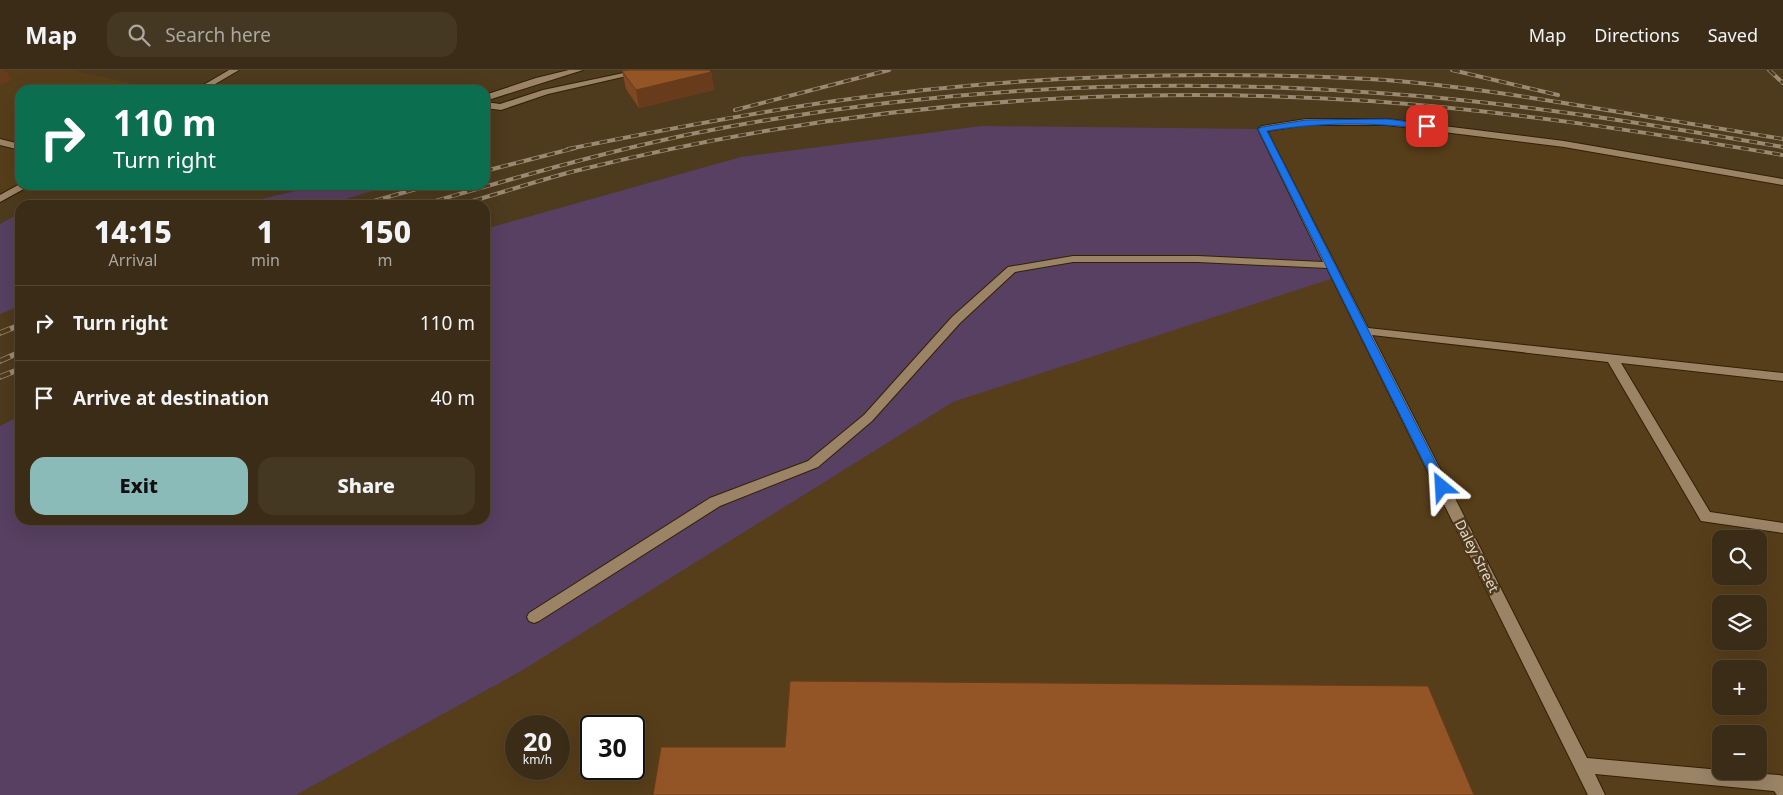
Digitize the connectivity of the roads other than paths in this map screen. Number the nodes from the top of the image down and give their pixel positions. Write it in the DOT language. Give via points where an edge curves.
graph roads {
  1 [pos="236,70"];
  2 [pos="579,70"];
  3 [pos="649,70"];
  4 [pos="208,85"];
  5 [pos="490,96"];
  6 [pos="490,106"];
  7 [pos="0,142"];
  8 [pos="15,146"];
  9 [pos="1783,182"];
  10 [pos="17,190"];
  11 [pos="0,199"];
  12 [pos="1330,265"];
  13 [pos="1364,331"];
  14 [pos="1612,358"];
  15 [pos="1783,377"];
  16 [pos="1783,528"];
  17 [pos="534,617"];
  18 [pos="1582,764"];
  19 [pos="1783,790"];
  20 [pos="1597,795"];
  1 -- 4 [label="street"];
  2 -- 5 [label="street"];
  3 -- 6 [label="street" via="546,92 501,107"];
  7 -- 8 [label="street"];
  9 -- 12 [label="street, Daley Street" via="1564,144 1387,122 1306,122 1262,129"];
  10 -- 11 [label="street"];
  12 -- 13 [label="street, Daley Street"];
  12 -- 17 [label="street" via="1198,259 1073,259 1012,270 956,320 868,418 813,464 715,502"];
  13 -- 14 [label="street"];
  13 -- 18 [label="street, Daley Street"];
  14 -- 15 [label="street"];
  14 -- 16 [label="street" via="1706,517"];
  18 -- 19 [label="street" via="1779,784"];
  18 -- 20 [label="street, Daley Street"];
}
